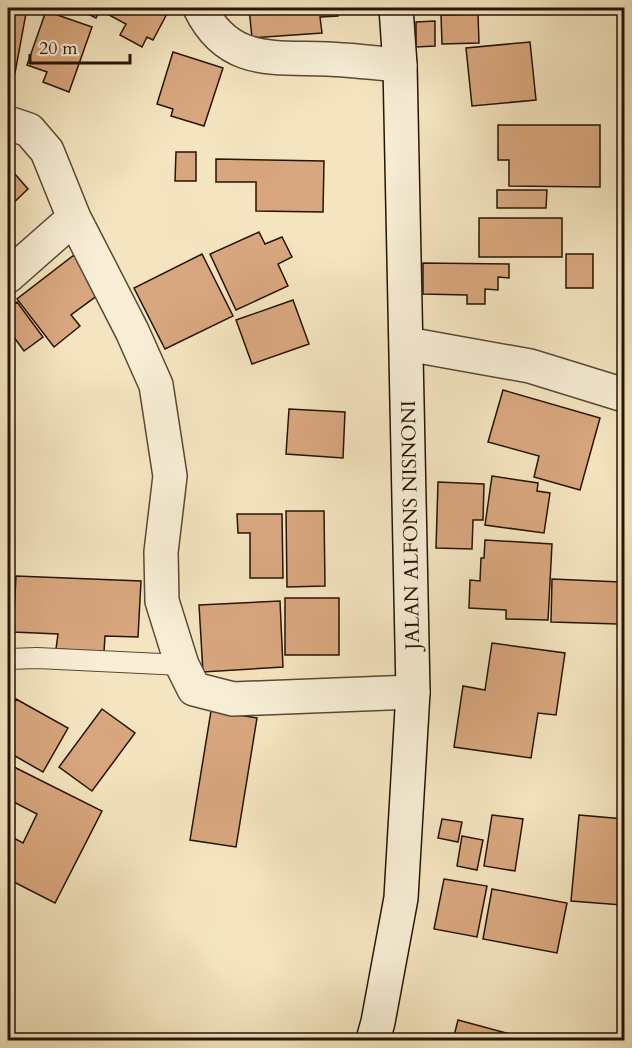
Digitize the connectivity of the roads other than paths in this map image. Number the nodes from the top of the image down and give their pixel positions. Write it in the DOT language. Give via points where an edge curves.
graph roads {
  1 [pos="200,8"];
  2 [pos="396,8"];
  3 [pos="400,65"];
  4 [pos="8,123"];
  5 [pos="74,218"];
  6 [pos="8,276"];
  7 [pos="407,344"];
  8 [pos="624,395"];
  9 [pos="8,659"];
  10 [pos="182,665"];
  11 [pos="413,692"];
  12 [pos="373,1041"];
  1 -- 3 [label="street" via="219,36 237,49 267,58"];
  2 -- 3 [label="street, JALAN ALFONS NISNONI"];
  3 -- 7 [label="street, JALAN ALFONS NISNONI"];
  4 -- 5 [label="street" via="29,130 47,151"];
  5 -- 6 [label="street"];
  5 -- 10 [label="street" via="156,385 171,476 160,552 162,601"];
  7 -- 8 [label="street" via="530,366"];
  7 -- 11 [label="street, JALAN ALFONS NISNONI"];
  9 -- 10 [label="lane"];
  10 -- 11 [label="street" via="194,688 233,699"];
  11 -- 12 [label="street, JALAN ALFONS NISNONI" via="401,898"];
}
